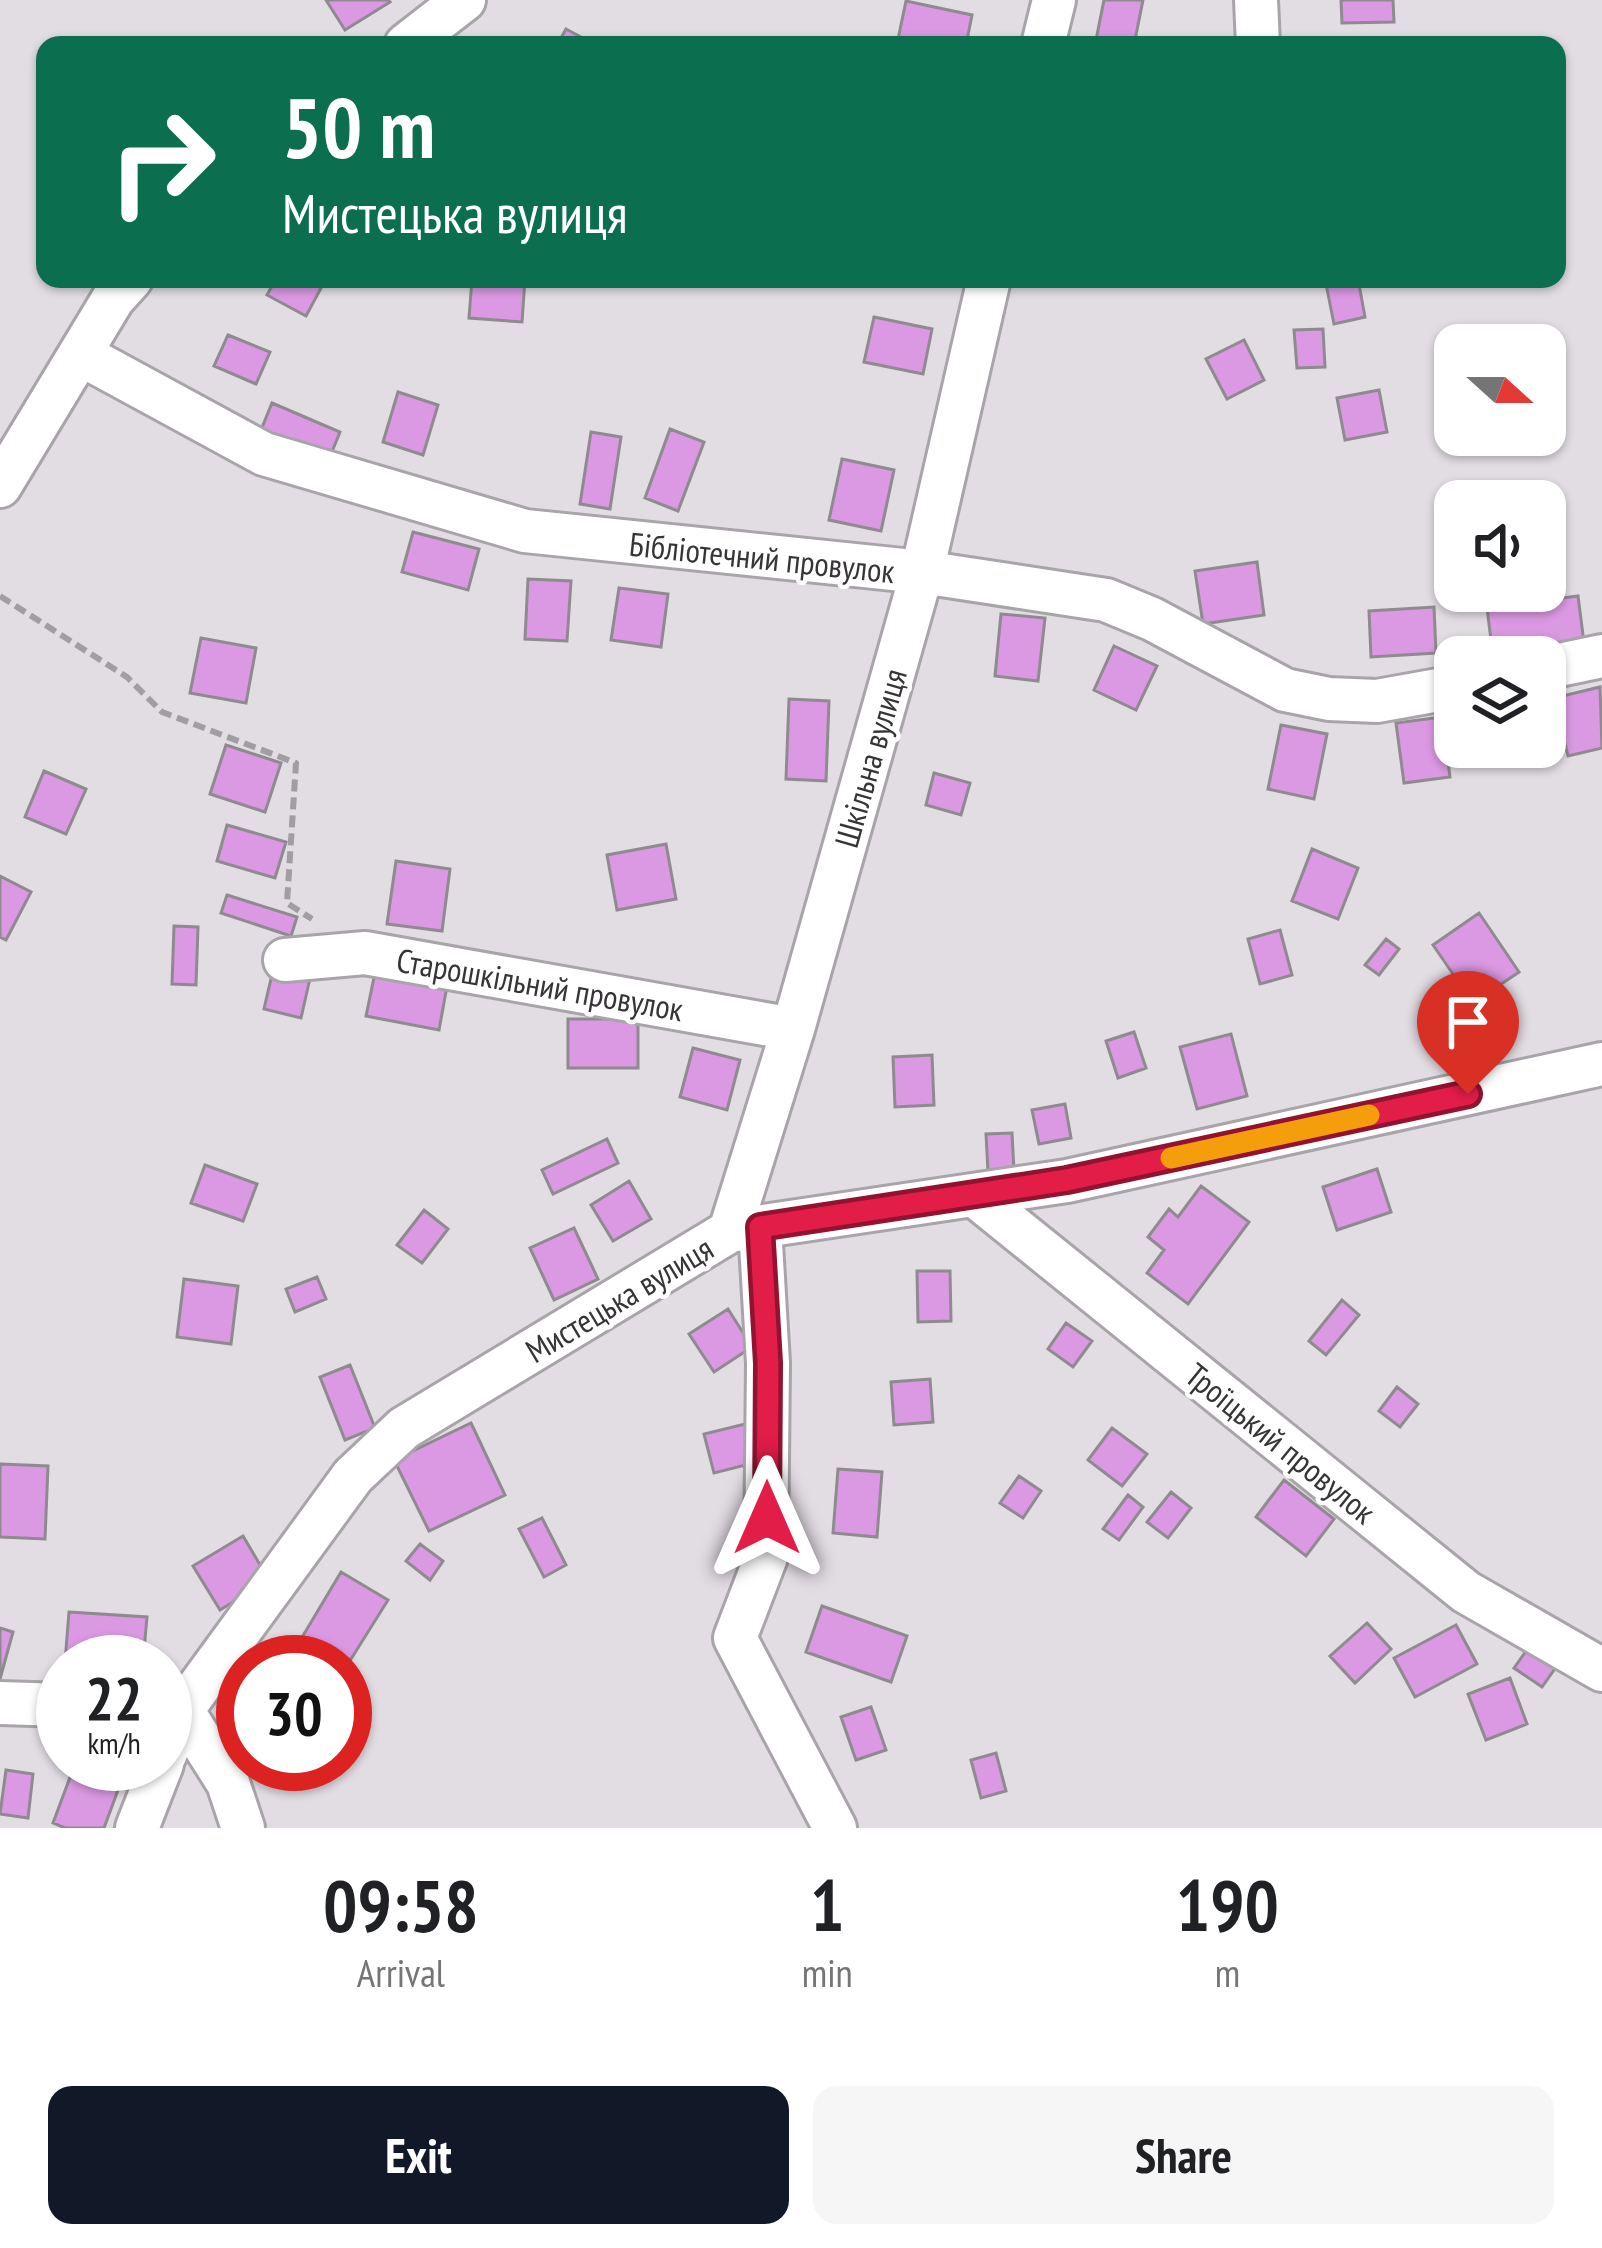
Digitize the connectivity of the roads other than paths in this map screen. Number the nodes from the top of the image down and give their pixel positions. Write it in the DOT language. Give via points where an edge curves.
graph roads {
  1 [pos="464,0"];
  2 [pos="1054,0"];
  3 [pos="1256,0"];
  4 [pos="418,36"];
  5 [pos="1045,36"];
  6 [pos="1258,36"];
  7 [pos="123,288"];
  8 [pos="987,288"];
  9 [pos="80,354"];
  10 [pos="0,486"];
  11 [pos="922,572"];
  12 [pos="1602,656"];
  13 [pos="1566,664"];
  14 [pos="1434,691"];
  15 [pos="285,960"];
  16 [pos="793,1029"];
  17 [pos="1602,1064"];
  18 [pos="974,1195"];
  19 [pos="745,1229"];
  20 [pos="1602,1670"];
  21 [pos="192,1685"];
  22 [pos="0,1702"];
  23 [pos="36,1704"];
  24 [pos="192,1736"];
  25 [pos="151,1791"];
  26 [pos="137,1828"];
  27 [pos="243,1828"];
  28 [pos="835,1828"];
  1 -- 4 [label="street"];
  2 -- 5 [label="street"];
  3 -- 6 [label="street"];
  7 -- 9 [label="street"];
  8 -- 11 [label="street, Шкільна вулиця"];
  9 -- 10 [label="street"];
  9 -- 11 [label="street, Бібліотечний провулок" via="264,454 478,519 635,545"];
  11 -- 14 [label="street, Бібліотечний провулок" via="1106,599 1285,690 1352,702"];
  11 -- 16 [label="street, Шкільна вулиця"];
  12 -- 13 [label="street"];
  15 -- 16 [label="street, Старошкільний провулок" via="365,953"];
  16 -- 19 [label="street, Шкільна вулиця"];
  17 -- 18 [label="street, Мистецька вулиця"];
  18 -- 19 [label="street, Мистецька вулиця"];
  18 -- 20 [label="street, Троїцький провулок" via="1466,1592"];
  19 -- 21 [label="street, Мистецька вулиця" via="404,1428 353,1476"];
  19 -- 28 [label="street, Шкільна вулиця" via="768,1363 766,1557 735,1638"];
  22 -- 23 [label="street"];
  24 -- 27 [label="street" via="228,1784"];
  25 -- 26 [label="street"];
}
